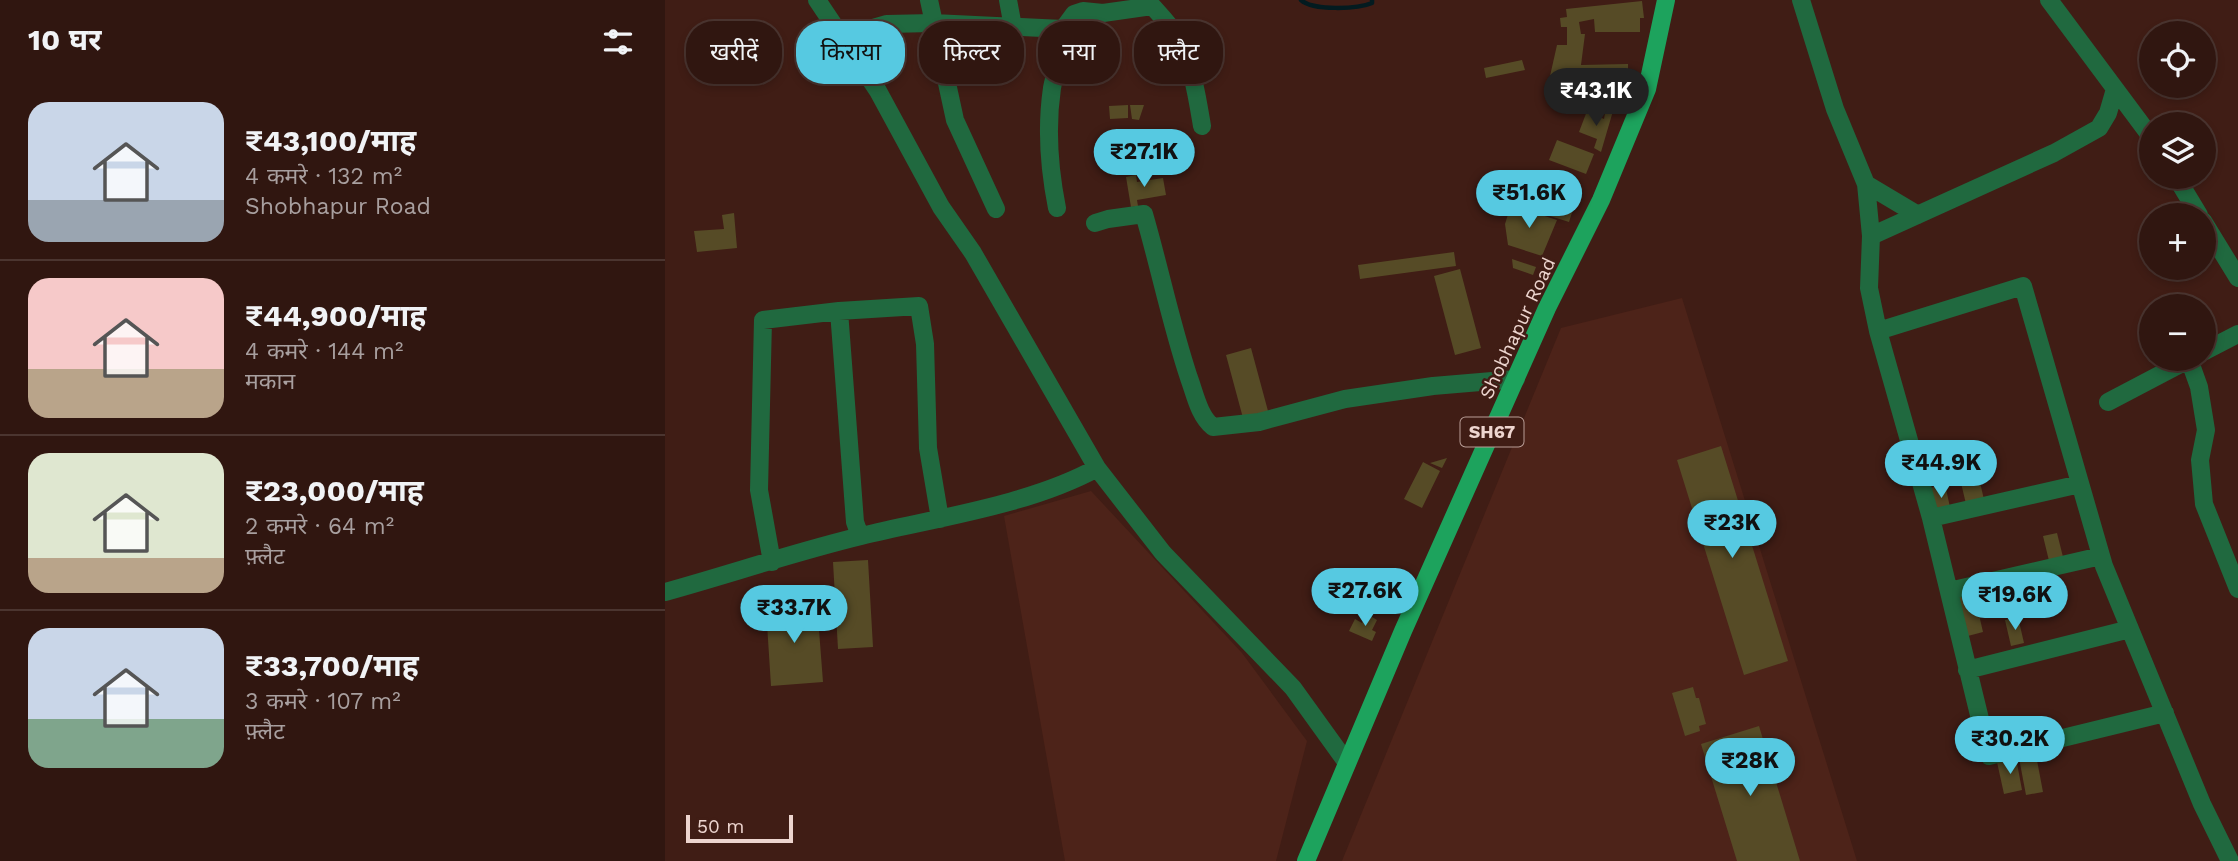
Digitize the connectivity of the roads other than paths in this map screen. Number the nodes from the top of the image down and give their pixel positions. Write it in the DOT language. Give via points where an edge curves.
graph roads {
  1 [pos="817,0"];
  2 [pos="929,0"];
  3 [pos="1008,0"];
  4 [pos="1666,0"];
  5 [pos="1801,0"];
  6 [pos="2049,0"];
  7 [pos="1149,3"];
  8 [pos="831,21"];
  9 [pos="933,21"];
  10 [pos="1012,21"];
  11 [pos="1069,21"];
  12 [pos="873,84"];
  13 [pos="947,84"];
  14 [pos="1053,84"];
  15 [pos="2115,89"];
  16 [pos="2139,121"];
  17 [pos="1202,126"];
  18 [pos="1866,184"];
  19 [pos="1057,208"];
  20 [pos="996,209"];
  21 [pos="1918,215"];
  22 [pos="1095,223"];
  23 [pos="1871,236"];
  24 [pos="2216,242"];
  25 [pos="2238,278"];
  26 [pos="839,311"];
  27 [pos="1878,331"];
  28 [pos="2238,334"];
  29 [pos="2216,345"];
  30 [pos="2166,371"];
  31 [pos="2193,371"];
  32 [pos="1516,379"];
  33 [pos="2108,402"];
  34 [pos="1097,468"];
  35 [pos="2080,484"];
  36 [pos="1931,518"];
  37 [pos="940,519"];
  38 [pos="860,537"];
  39 [pos="2101,556"];
  40 [pos="772,562"];
  41 [pos="2238,589"];
  42 [pos="1949,591"];
  43 [pos="665,592"];
  44 [pos="2130,629"];
  45 [pos="1967,670"];
  46 [pos="2165,713"];
  47 [pos="1347,763"];
  48 [pos="1306,861"];
  49 [pos="2230,861"];
  1 -- 8 [label="street"];
  2 -- 9 [label="street"];
  3 -- 10 [label="street"];
  4 -- 32 [label="main road, Shobhapur Road / SH67" via="1647,89 1601,200"];
  5 -- 18 [label="street" via="1835,109"];
  6 -- 15 [label="street"];
  7 -- 11 [label="street" via="1103,13 1083,11"];
  7 -- 17 [label="street" via="1175,34 1187,60"];
  12 -- 34 [label="street"];
  13 -- 20 [label="street" via="955,120"];
  14 -- 19 [label="street" via="1048,139"];
  15 -- 16 [label="street"];
  15 -- 21 [label="street" via="2099,128"];
  18 -- 21 [label="street"];
  18 -- 23 [label="street"];
  21 -- 23 [label="street"];
  22 -- 32 [label="street" via="1144,214 1168,314 1199,405 1213,427 1259,422 1345,399"];
  23 -- 27 [label="street" via="1869,288"];
  24 -- 25 [label="street"];
  26 -- 37 [label="street" via="919,306 925,344 928,448"];
  26 -- 38 [label="street" via="855,522"];
  26 -- 40 [label="street" via="763,320 759,489"];
  27 -- 35 [label="street" via="2023,286"];
  27 -- 36 [label="street"];
  28 -- 29 [label="street"];
  30 -- 33 [label="street"];
  31 -- 41 [label="street" via="2206,430 2200,460 2204,504"];
  32 -- 47 [label="main road, Shobhapur Road / SH67"];
  34 -- 37 [label="street" via="1031,494"];
  34 -- 47 [label="street" via="1163,554 1293,688"];
  35 -- 36 [label="street"];
  35 -- 39 [label="street"];
  36 -- 42 [label="street"];
  37 -- 38 [label="street"];
  38 -- 40 [label="street"];
  39 -- 42 [label="street"];
  39 -- 44 [label="street"];
  40 -- 43 [label="street"];
  42 -- 45 [label="street"];
  44 -- 45 [label="street"];
  44 -- 46 [label="street"];
  45 -- 46 [label="street" via="1989,757"];
  46 -- 49 [label="street"];
  47 -- 48 [label="main road, Shobhapur Road / SH67"];
}
